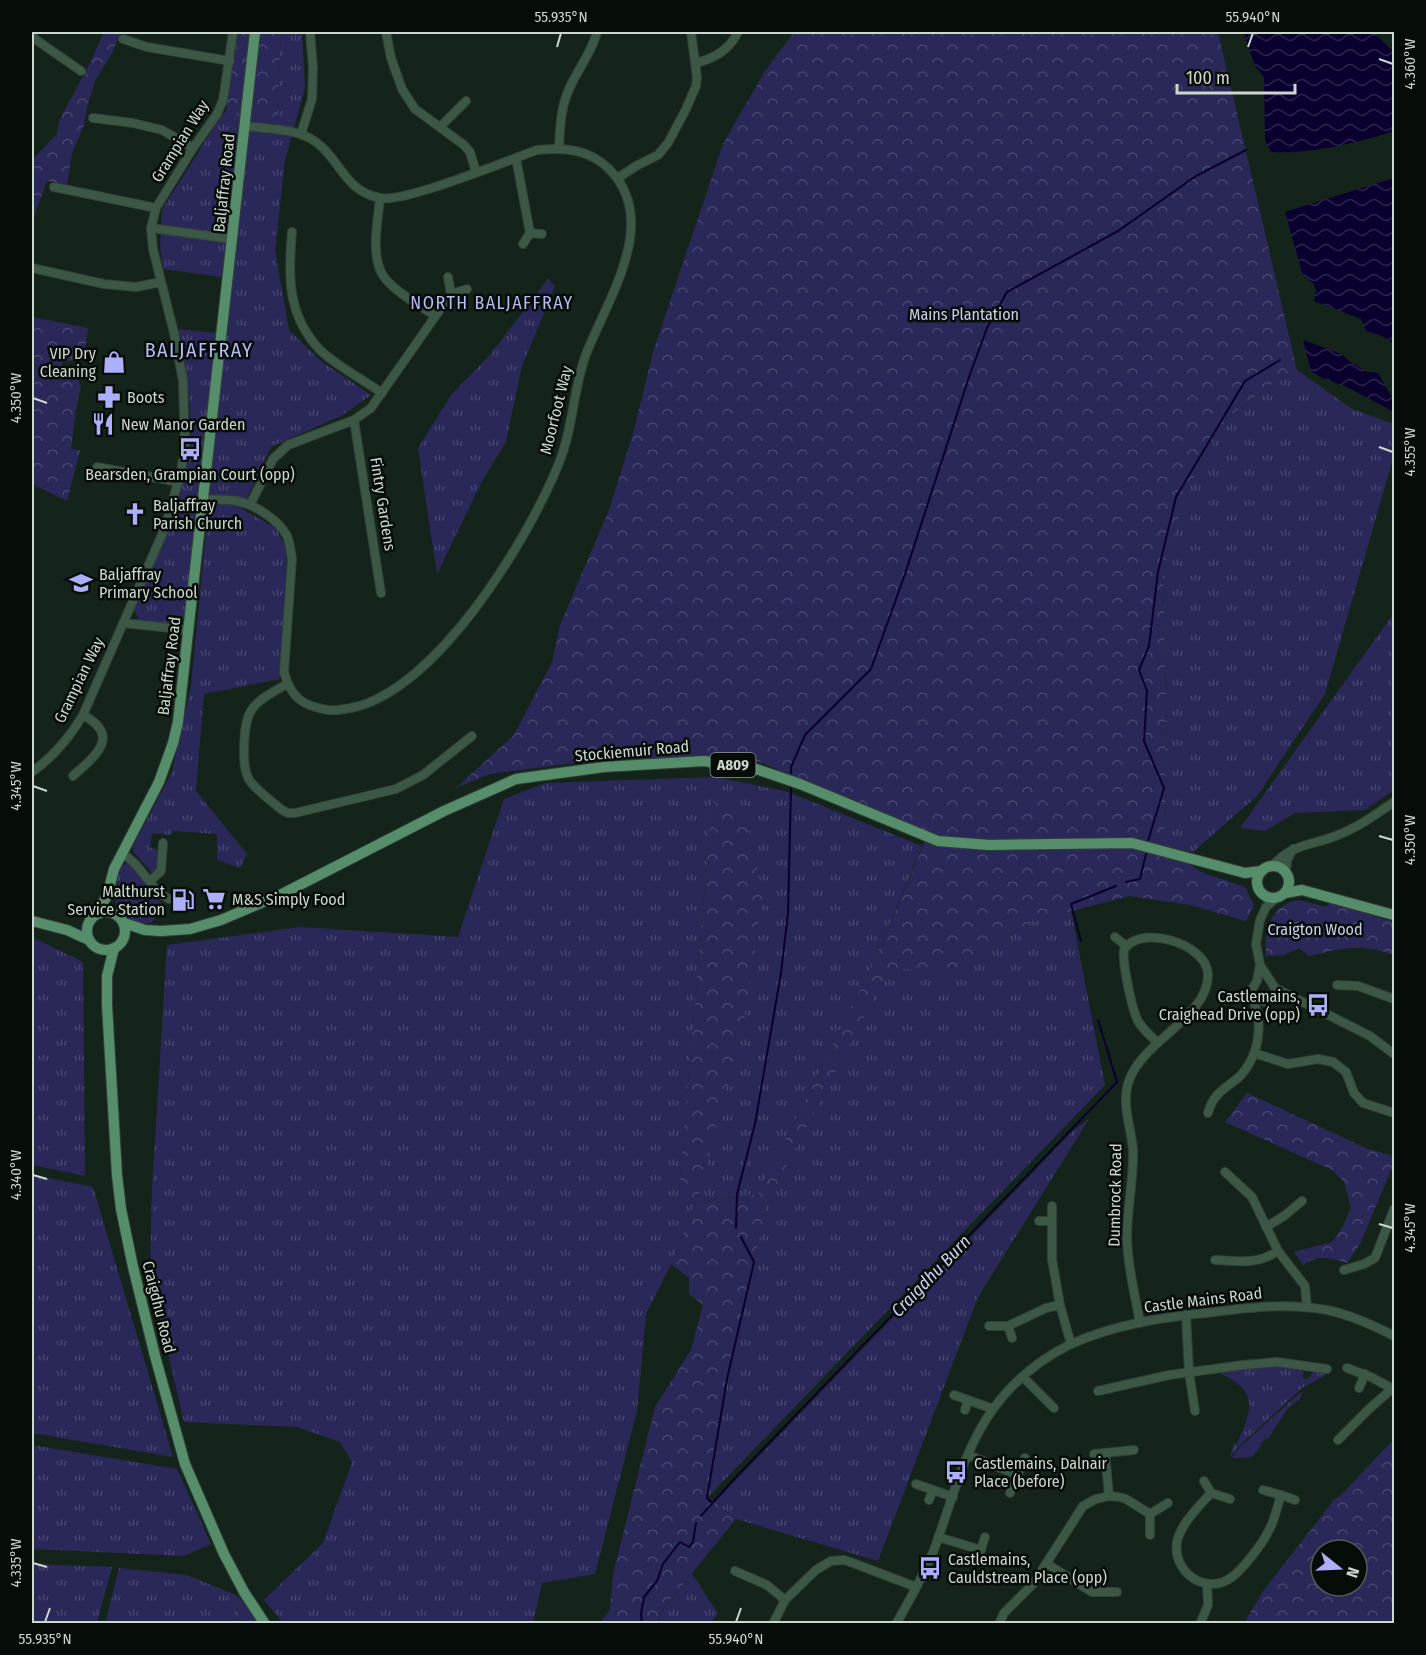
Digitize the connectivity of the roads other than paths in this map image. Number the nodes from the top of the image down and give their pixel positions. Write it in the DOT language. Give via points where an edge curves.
graph roads {
  1 [pos="233,32"];
  2 [pos="255,32"];
  3 [pos="310,32"];
  4 [pos="386,32"];
  5 [pos="597,32"];
  6 [pos="691,32"];
  7 [pos="738,32"];
  8 [pos="32,37"];
  9 [pos="123,39"];
  10 [pos="230,61"];
  11 [pos="696,63"];
  12 [pos="81,71"];
  13 [pos="466,101"];
  14 [pos="93,118"];
  15 [pos="245,126"];
  16 [pos="441,126"];
  17 [pos="302,134"];
  18 [pos="193,147"];
  19 [pos="559,148"];
  20 [pos="516,158"];
  21 [pos="476,171"];
  22 [pos="618,178"];
  23 [pos="54,187"];
  24 [pos="380,198"];
  25 [pos="156,208"];
  26 [pos="151,228"];
  27 [pos="292,232"];
  28 [pos="530,233"];
  29 [pos="542,234"];
  30 [pos="232,239"];
  31 [pos="524,244"];
  32 [pos="32,268"];
  33 [pos="448,277"];
  34 [pos="161,282"];
  35 [pos="467,289"];
  36 [pos="450,294"];
  37 [pos="435,316"];
  38 [pos="382,393"];
  39 [pos="354,420"];
  40 [pos="97,467"];
  41 [pos="179,482"];
  42 [pos="203,499"];
  43 [pos="250,505"];
  44 [pos="381,592"];
  45 [pos="123,622"];
  46 [pos="189,630"];
  47 [pos="287,684"];
  48 [pos="83,715"];
  49 [pos="472,736"];
  50 [pos="32,772"];
  51 [pos="73,776"];
  52 [pos="1395,802"];
  53 [pos="164,843"];
  54 [pos="1293,848"];
  55 [pos="121,853"];
  56 [pos="1267,869"];
  57 [pos="1245,873"];
  58 [pos="1287,875"];
  59 [pos="150,881"];
  60 [pos="1257,885"];
  61 [pos="1302,890"];
  62 [pos="107,896"];
  63 [pos="1273,898"];
  64 [pos="169,899"];
  65 [pos="1395,915"];
  66 [pos="93,917"];
  67 [pos="120,919"];
  68 [pos="32,921"];
  69 [pos="67,930"];
  70 [pos="145,930"];
  71 [pos="1115,937"];
  72 [pos="124,939"];
  73 [pos="89,940"];
  74 [pos="1126,946"];
  75 [pos="98,948"];
  76 [pos="114,948"];
  77 [pos="1260,965"];
  78 [pos="107,975"];
  79 [pos="1257,981"];
  80 [pos="1337,985"];
  81 [pos="1271,992"];
  82 [pos="1254,998"];
  83 [pos="1395,999"];
  84 [pos="1259,1014"];
  85 [pos="1158,1043"];
  86 [pos="1254,1053"];
  87 [pos="1395,1054"];
  88 [pos="1208,1113"];
  89 [pos="1395,1113"];
  90 [pos="1225,1172"];
  91 [pos="1302,1201"];
  92 [pos="1052,1206"];
  93 [pos="1395,1209"];
  94 [pos="1040,1221"];
  95 [pos="1052,1221"];
  96 [pos="1266,1227"];
  97 [pos="1278,1251"];
  98 [pos="1215,1260"];
  99 [pos="1344,1270"];
  100 [pos="1060,1305"];
  101 [pos="1307,1307"];
  102 [pos="1186,1315"];
  103 [pos="1140,1323"];
  104 [pos="989,1326"];
  105 [pos="1008,1326"];
  106 [pos="1395,1336"];
  107 [pos="1012,1338"];
  108 [pos="1071,1344"];
  109 [pos="1347,1368"];
  110 [pos="1327,1369"];
  111 [pos="1190,1372"];
  112 [pos="1365,1374"];
  113 [pos="1023,1377"];
  114 [pos="1359,1388"];
  115 [pos="1394,1388"];
  116 [pos="1098,1390"];
  117 [pos="954,1395"];
  118 [pos="968,1400"];
  119 [pos="1054,1408"];
  120 [pos="993,1409"];
  121 [pos="965,1410"];
  122 [pos="1195,1411"];
  123 [pos="1338,1440"];
  124 [pos="1134,1450"];
  125 [pos="1105,1453"];
  126 [pos="1094,1454"];
  127 [pos="968,1455"];
  128 [pos="1025,1458"];
  129 [pos="1018,1475"];
  130 [pos="1204,1481"];
  131 [pos="916,1484"];
  132 [pos="933,1490"];
  133 [pos="1263,1490"];
  134 [pos="1010,1493"];
  135 [pos="1211,1493"];
  136 [pos="1281,1495"];
  137 [pos="953,1497"];
  138 [pos="1109,1497"];
  139 [pos="1230,1498"];
  140 [pos="929,1500"];
  141 [pos="1295,1500"];
  142 [pos="1168,1503"];
  143 [pos="1150,1514"];
  144 [pos="1150,1536"];
  145 [pos="938,1537"];
  146 [pos="985,1537"];
  147 [pos="981,1550"];
  148 [pos="977,1562"];
  149 [pos="1047,1564"];
  150 [pos="735,1571"];
  151 [pos="1207,1584"];
  152 [pos="916,1587"];
  153 [pos="1117,1592"];
  154 [pos="785,1600"];
  155 [pos="265,1623"];
  156 [pos="773,1623"];
  157 [pos="896,1623"];
  158 [pos="999,1623"];
  159 [pos="1200,1623"];
  1 -- 10 [label="street, Grampian Way"];
  2 -- 15 [label="main road, Baljaffray Road"];
  3 -- 17 [label="street" via="312,99"];
  4 -- 16 [label="street" via="390,58 402,89 415,109"];
  5 -- 19 [label="street" via="566,97"];
  6 -- 11 [label="street"];
  7 -- 11 [label="street" via="732,43 713,59"];
  8 -- 12 [label="street"];
  9 -- 10 [label="street" via="147,47"];
  10 -- 18 [label="street, Grampian Way" via="220,107"];
  11 -- 22 [label="street" via="696,86 668,143 658,155"];
  13 -- 16 [label="street"];
  14 -- 18 [label="street" via="162,129"];
  15 -- 17 [label="street"];
  15 -- 30 [label="main road, Baljaffray Road"];
  16 -- 21 [label="street" via="464,145"];
  17 -- 24 [label="street" via="328,154 348,181"];
  18 -- 25 [label="street, Grampian Way"];
  19 -- 20 [label="street, Moorfoot Way" via="537,150"];
  19 -- 22 [label="street, Moorfoot Way" via="602,162"];
  20 -- 21 [label="street, Moorfoot Way"];
  20 -- 28 [label="street"];
  21 -- 24 [label="street, Moorfoot Way" via="406,196"];
  22 -- 47 [label="street, Moorfoot Way" via="629,199 632,222 622,269 582,366 573,419 560,462 540,505 486,593 436,653 402,685 366,705 335,711 309,706 295,697"];
  23 -- 25 [label="street"];
  24 -- 37 [label="street" via="376,251 381,273 396,290"];
  25 -- 26 [label="street, Grampian Way"];
  26 -- 30 [label="street"];
  26 -- 34 [label="street, Grampian Way"];
  27 -- 38 [label="street" via="292,298 303,327 321,351"];
  28 -- 29 [label="street"];
  28 -- 31 [label="street"];
  30 -- 42 [label="main road, Baljaffray Road"];
  32 -- 34 [label="street" via="114,285 136,287"];
  33 -- 36 [label="street"];
  34 -- 41 [label="street, Grampian Way" via="183,381 185,445"];
  35 -- 36 [label="street"];
  36 -- 37 [label="street"];
  37 -- 38 [label="street"];
  38 -- 39 [label="street" via="371,408"];
  39 -- 43 [label="street" via="288,446 278,454"];
  39 -- 44 [label="street, Fintry Gardens"];
  40 -- 41 [label="street"];
  41 -- 45 [label="street, Grampian Way" via="164,530"];
  42 -- 43 [label="street"];
  42 -- 46 [label="main road, Baljaffray Road"];
  43 -- 47 [label="street" via="279,525 291,547 284,672"];
  45 -- 46 [label="street"];
  45 -- 48 [label="street, Grampian Way"];
  46 -- 55 [label="main road, Baljaffray Road" via="173,743 150,800"];
  47 -- 49 [label="street" via="261,699 250,712 244,766 250,781 288,813 396,789 423,775"];
  48 -- 50 [label="street, Grampian Way" via="65,741"];
  48 -- 51 [label="street" via="99,726 102,746"];
  52 -- 54 [label="street" via="1339,835"];
  53 -- 59 [label="street" via="161,870"];
  54 -- 56 [label="street"];
  54 -- 58 [label="street" via="1287,860"];
  55 -- 59 [label="street"];
  55 -- 62 [label="main road, Baljaffray Road" via="110,877"];
  56 -- 57 [label="main road, Stockiemuir Road / A809"];
  56 -- 58 [label="main road" via="1278,867"];
  56 -- 60 [label="main road" via="1258,877"];
  57 -- 60 [label="main road"];
  57 -- 70 [label="main road, Stockiemuir Road / A809" via="1132,843 989,845 938,841 800,784 756,769 704,760 604,767 516,779 221,920 190,929"];
  58 -- 61 [label="main road"];
  58 -- 63 [label="main road" via="1289,885"];
  59 -- 64 [label="street" via="160,895"];
  60 -- 63 [label="main road"];
  61 -- 63 [label="main road"];
  61 -- 65 [label="main road"];
  62 -- 66 [label="main road, Baljaffray Road"];
  62 -- 67 [label="main road"];
  63 -- 77 [label="street" via="1256,935"];
  66 -- 67 [label="main road" via="106,911"];
  66 -- 69 [label="main road"];
  66 -- 73 [label="main road"];
  67 -- 70 [label="main road, Stockiemuir Road / A809"];
  67 -- 72 [label="main road"];
  68 -- 69 [label="main road"];
  69 -- 73 [label="main road"];
  70 -- 72 [label="main road, Stockiemuir Road / A809"];
  71 -- 74 [label="street"];
  72 -- 76 [label="main road"];
  73 -- 75 [label="main road"];
  74 -- 85 [label="street" via="1123,958 1134,1013"];
  74 -- 85 [label="street, Dumbrock Road" via="1138,939 1178,942 1193,949 1205,964 1208,976 1200,1001"];
  75 -- 76 [label="main road"];
  75 -- 78 [label="main road, Craigdhu Road"];
  76 -- 78 [label="main road, Craigdhu Road"];
  77 -- 79 [label="street"];
  77 -- 81 [label="street"];
  78 -- 155 [label="main road, Craigdhu Road" via="117,1175 143,1309 189,1473 224,1554"];
  79 -- 81 [label="street" via="1263,979"];
  79 -- 82 [label="street" via="1252,989"];
  80 -- 83 [label="street" via="1358,986"];
  81 -- 82 [label="street"];
  81 -- 84 [label="street"];
  81 -- 87 [label="street" via="1289,996 1371,1036"];
  82 -- 84 [label="street"];
  84 -- 86 [label="street"];
  85 -- 103 [label="street, Dumbrock Road" via="1134,1069 1125,1098 1133,1166 1128,1250"];
  86 -- 88 [label="street" via="1239,1077 1210,1105"];
  86 -- 89 [label="street" via="1288,1064 1318,1059 1333,1062 1346,1072 1354,1093 1363,1103"];
  90 -- 96 [label="street" via="1250,1193"];
  91 -- 96 [label="street"];
  92 -- 95 [label="street"];
  93 -- 99 [label="street" via="1375,1258"];
  94 -- 95 [label="street"];
  95 -- 100 [label="street" via="1052,1259"];
  96 -- 97 [label="street"];
  97 -- 98 [label="street" via="1251,1262"];
  97 -- 101 [label="street" via="1302,1280"];
  100 -- 105 [label="street"];
  100 -- 108 [label="street"];
  101 -- 102 [label="street, Castle Mains Road" via="1255,1307"];
  101 -- 106 [label="street, Castle Mains Road" via="1348,1315"];
  102 -- 103 [label="street, Castle Mains Road"];
  102 -- 111 [label="street"];
  103 -- 108 [label="street, Castle Mains Road"];
  104 -- 105 [label="street"];
  105 -- 107 [label="street"];
  108 -- 113 [label="street, Castle Mains Road"];
  109 -- 112 [label="street"];
  110 -- 111 [label="street" via="1277,1362"];
  111 -- 116 [label="street"];
  111 -- 122 [label="street"];
  112 -- 114 [label="street"];
  112 -- 115 [label="street"];
  113 -- 119 [label="street"];
  113 -- 120 [label="street, Castle Mains Road"];
  115 -- 123 [label="street"];
  117 -- 118 [label="street"];
  118 -- 120 [label="street"];
  118 -- 121 [label="street"];
  120 -- 127 [label="street, Castle Mains Road"];
  124 -- 125 [label="street"];
  125 -- 126 [label="street"];
  125 -- 138 [label="street"];
  127 -- 129 [label="street"];
  127 -- 137 [label="street, Castle Mains Road"];
  128 -- 129 [label="street"];
  129 -- 134 [label="street"];
  130 -- 135 [label="street"];
  131 -- 132 [label="street"];
  132 -- 137 [label="street"];
  132 -- 140 [label="street"];
  133 -- 136 [label="street"];
  135 -- 139 [label="street"];
  135 -- 151 [label="street" via="1183,1528 1177,1542 1179,1562 1187,1574"];
  136 -- 141 [label="street"];
  136 -- 151 [label="street" via="1267,1534 1238,1571 1228,1580"];
  137 -- 145 [label="street, Castle Mains Road"];
  138 -- 143 [label="street" via="1126,1499"];
  138 -- 149 [label="street" via="1083,1506"];
  142 -- 143 [label="street"];
  143 -- 144 [label="street"];
  145 -- 147 [label="street"];
  145 -- 152 [label="street, Castle Mains Road"];
  146 -- 147 [label="street"];
  147 -- 148 [label="street"];
  149 -- 153 [label="street" via="1092,1592"];
  149 -- 158 [label="street"];
  150 -- 154 [label="street" via="767,1585"];
  151 -- 159 [label="street" via="1208,1601"];
  152 -- 154 [label="street" via="837,1560 816,1570"];
  152 -- 157 [label="street, Castle Mains Road"];
  154 -- 156 [label="street"];
}
